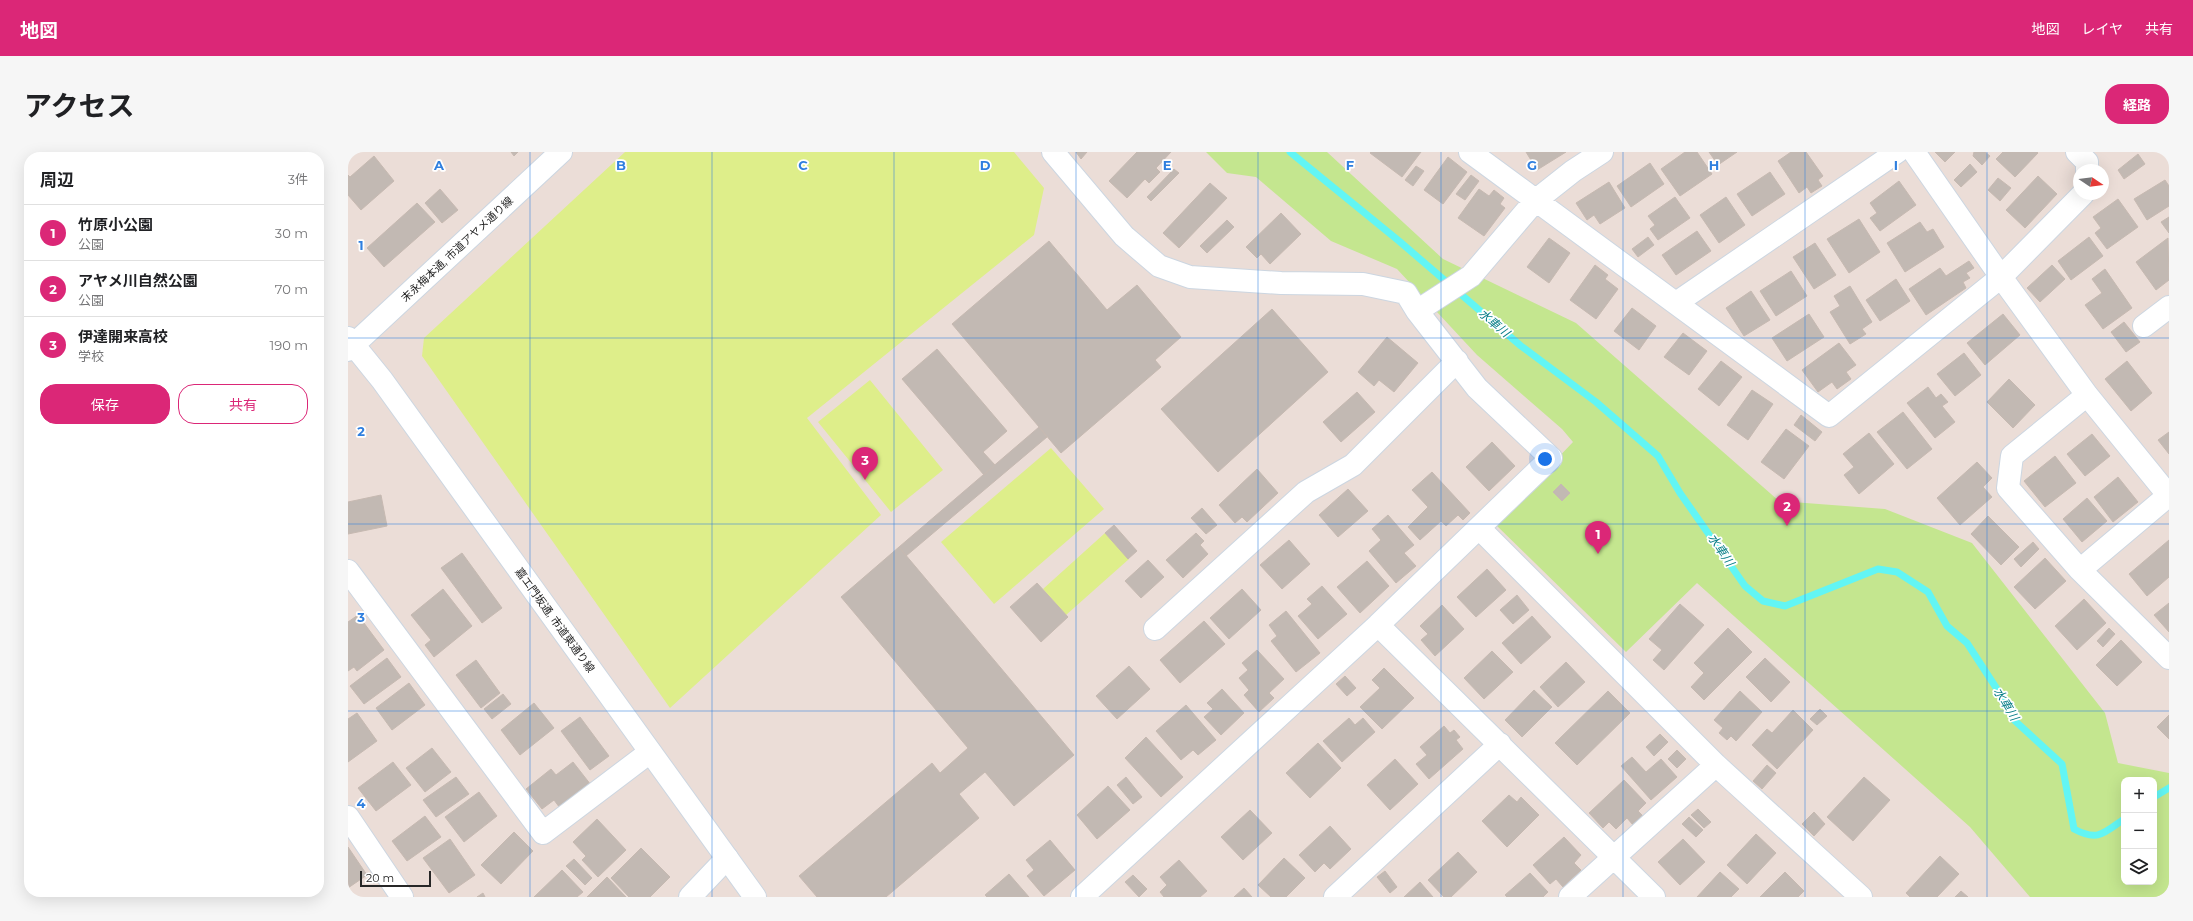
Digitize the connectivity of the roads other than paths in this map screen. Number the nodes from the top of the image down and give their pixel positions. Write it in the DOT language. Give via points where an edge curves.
graph roads {
  1 [pos="561,152"];
  2 [pos="1053,152"];
  3 [pos="1470,152"];
  4 [pos="1602,152"];
  5 [pos="1897,152"];
  6 [pos="1914,152"];
  7 [pos="2077,152"];
  8 [pos="2087,164"];
  9 [pos="2077,200"];
  10 [pos="1535,201"];
  11 [pos="2001,278"];
  12 [pos="1676,303"];
  13 [pos="2169,307"];
  14 [pos="1417,311"];
  15 [pos="2144,326"];
  16 [pos="350,344"];
  17 [pos="1457,361"];
  18 [pos="2087,395"];
  19 [pos="2169,495"];
  20 [pos="1480,529"];
  21 [pos="2080,570"];
  22 [pos="348,571"];
  23 [pos="1378,625"];
  24 [pos="1155,629"];
  25 [pos="2169,658"];
  26 [pos="1500,744"];
  27 [pos="650,752"];
  28 [pos="1716,765"];
  29 [pos="348,817"];
  30 [pos="1614,857"];
  31 [pos="727,858"];
  32 [pos="402,897"];
  33 [pos="690,897"];
  34 [pos="754,897"];
  35 [pos="1082,897"];
  36 [pos="1335,897"];
  37 [pos="1570,897"];
  38 [pos="1654,897"];
  39 [pos="1861,897"];
  1 -- 16 [label="street, 末永梅本通, 市道アヤメ通り線"];
  2 -- 14 [label="street" via="1124,236 1159,266 1190,277 1281,283 1363,284 1406,293"];
  3 -- 10 [label="street"];
  4 -- 10 [label="street"];
  5 -- 12 [label="street"];
  6 -- 11 [label="street"];
  7 -- 8 [label="street"];
  9 -- 11 [label="street"];
  10 -- 12 [label="street"];
  10 -- 14 [label="street" via="1471,276"];
  11 -- 12 [label="street" via="1829,416"];
  11 -- 18 [label="street"];
  13 -- 15 [label="street"];
  14 -- 17 [label="street"];
  16 -- 27 [label="street, 嘉エ門坂通, 市道東通り線" via="382,380"];
  17 -- 20 [label="street" via="1477,388 1551,458"];
  17 -- 24 [label="street" via="1353,465 1306,492"];
  18 -- 19 [label="street"];
  18 -- 21 [label="street" via="2012,456 2008,488"];
  19 -- 21 [label="street"];
  20 -- 23 [label="street"];
  20 -- 28 [label="street"];
  21 -- 25 [label="street"];
  22 -- 27 [label="street" via="543,833"];
  23 -- 26 [label="street"];
  23 -- 35 [label="street"];
  26 -- 30 [label="street"];
  26 -- 36 [label="street"];
  27 -- 31 [label="street, 嘉エ門坂通, 市道東通り線"];
  28 -- 30 [label="street"];
  28 -- 39 [label="street"];
  29 -- 32 [label="street"];
  30 -- 37 [label="street"];
  30 -- 38 [label="street"];
  31 -- 33 [label="street"];
  31 -- 34 [label="street, 嘉エ門坂通, 市道東通り線"];
}
